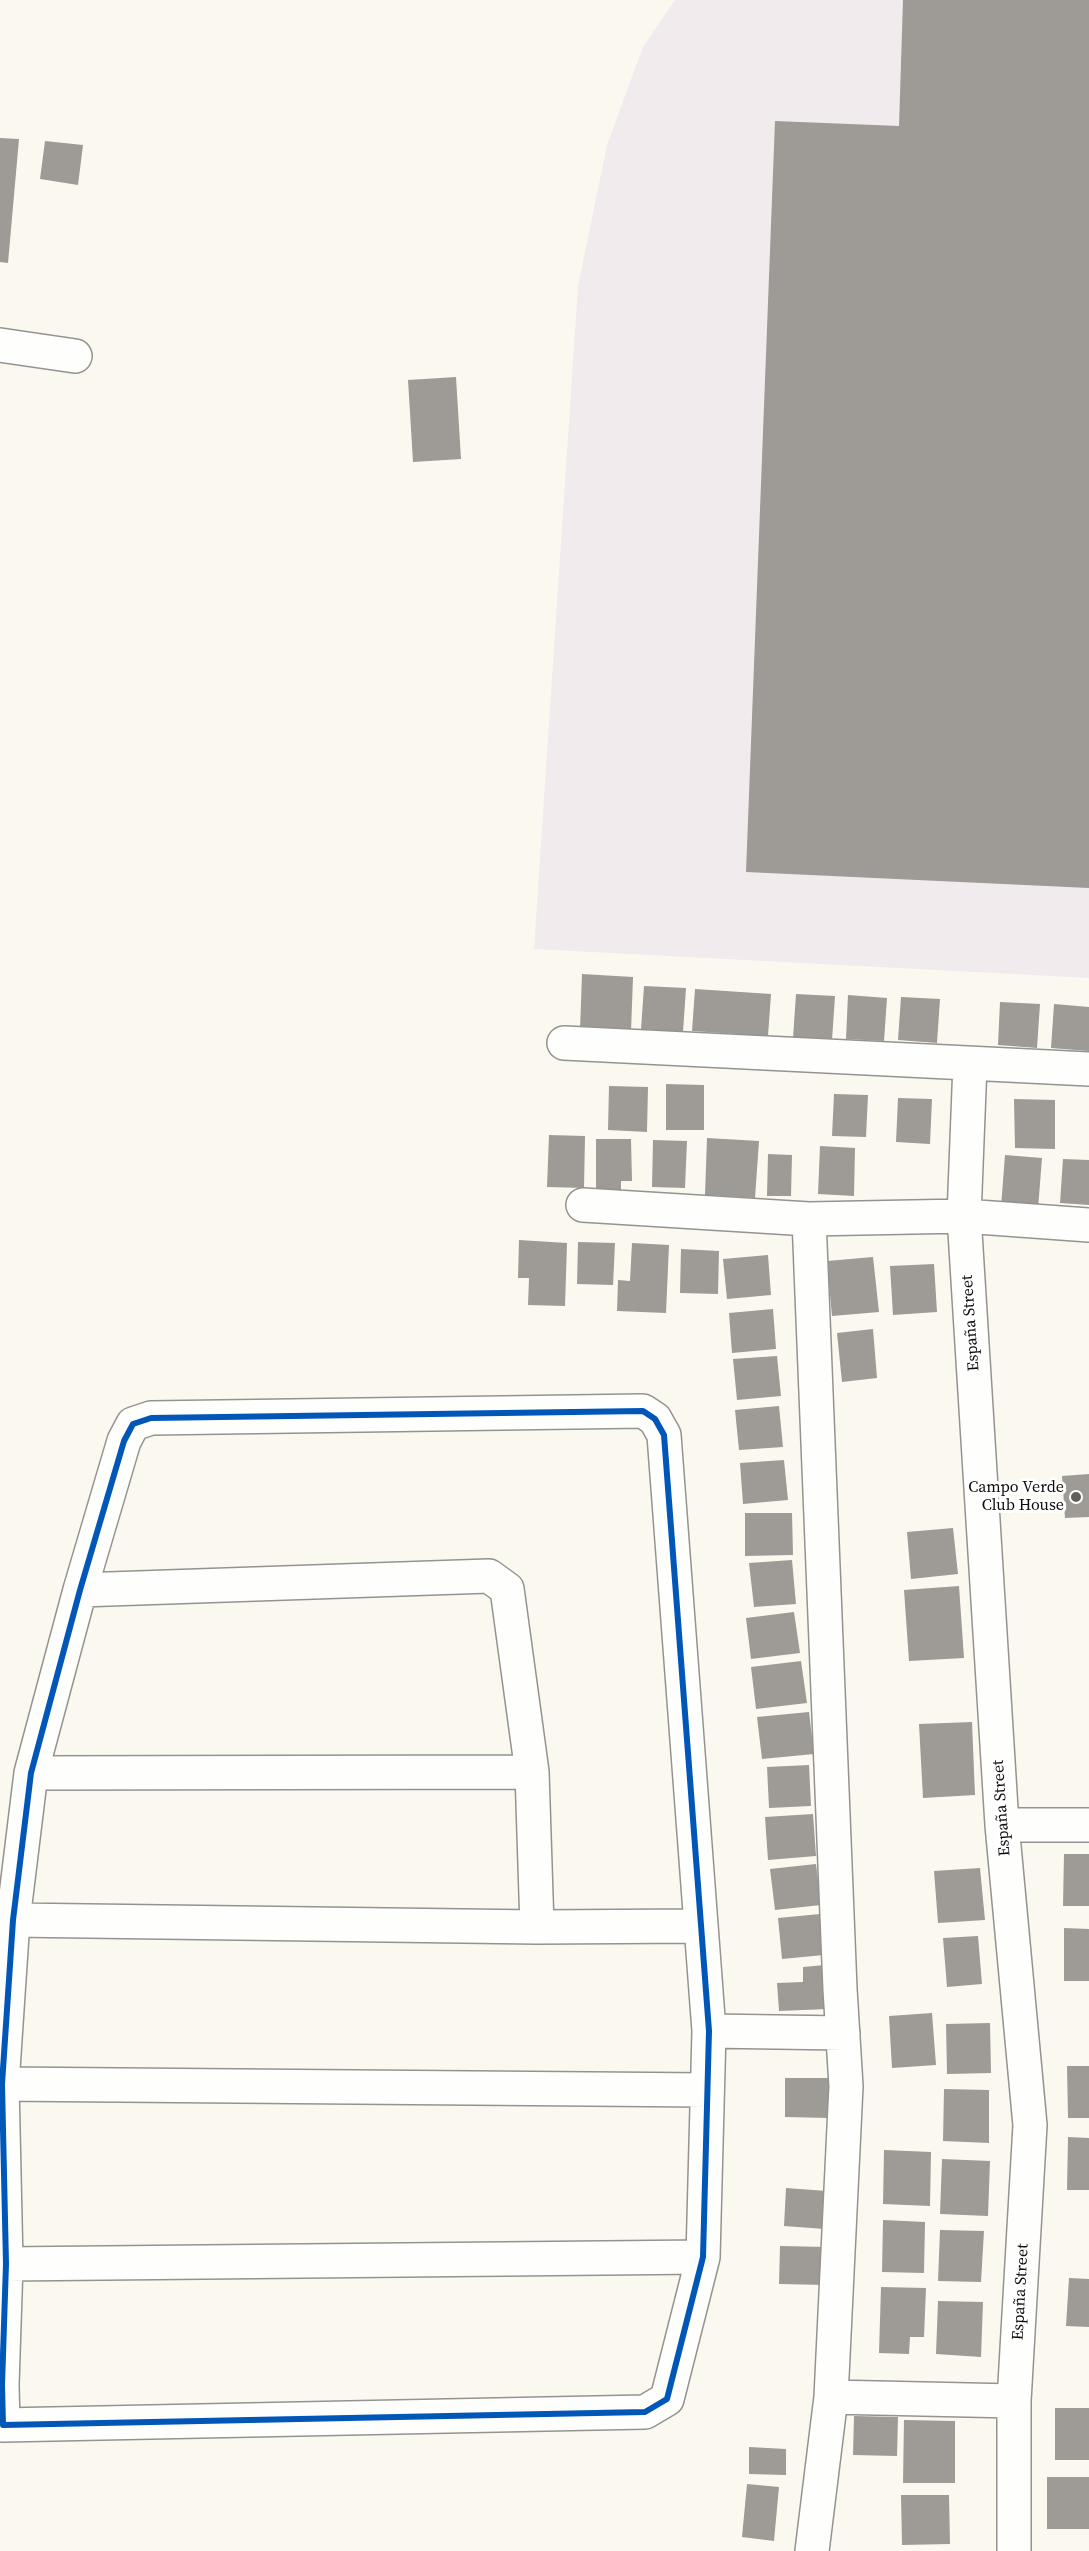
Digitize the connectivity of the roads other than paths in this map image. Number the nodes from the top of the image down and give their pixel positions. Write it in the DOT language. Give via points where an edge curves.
graph roads {
  1 [pos="0,345"];
  2 [pos="75,356"];
  3 [pos="564,1043"];
  4 [pos="970,1064"];
  5 [pos="1089,1069"];
  6 [pos="583,1205"];
  7 [pos="964,1216"];
  8 [pos="809,1219"];
  9 [pos="1089,1225"];
  10 [pos="80,1590"];
  11 [pos="532,1772"];
  12 [pos="31,1773"];
  13 [pos="1002,1825"];
  14 [pos="1089,1825"];
  15 [pos="13,1920"];
  16 [pos="699,1926"];
  17 [pos="537,1927"];
  18 [pos="708,2031"];
  19 [pos="843,2032"];
  20 [pos="2,2084"];
  21 [pos="707,2090"];
  22 [pos="703,2258"];
  23 [pos="6,2264"];
  24 [pos="831,2397"];
  25 [pos="1014,2401"];
  26 [pos="2,2425"];
  27 [pos="812,2551"];
  28 [pos="1014,2551"];
  1 -- 2 [label="street"];
  3 -- 4 [label="street"];
  4 -- 5 [label="street"];
  4 -- 7 [label="street, España Street"];
  6 -- 8 [label="street"];
  7 -- 8 [label="street"];
  7 -- 9 [label="street"];
  7 -- 13 [label="street, España Street"];
  8 -- 19 [label="street"];
  10 -- 11 [label="street" via="489,1576 507,1589"];
  10 -- 12 [label="street"];
  10 -- 16 [label="street" via="124,1441 133,1424 151,1418 643,1412 655,1419 664,1435"];
  11 -- 12 [label="street"];
  11 -- 17 [label="street"];
  12 -- 15 [label="street"];
  13 -- 14 [label="street"];
  13 -- 25 [label="street, España Street" via="1030,2126"];
  15 -- 17 [label="street"];
  15 -- 20 [label="street"];
  16 -- 17 [label="street"];
  16 -- 18 [label="street"];
  18 -- 19 [label="street"];
  18 -- 21 [label="street"];
  19 -- 24 [label="street" via="846,2086"];
  20 -- 21 [label="street"];
  20 -- 23 [label="street"];
  21 -- 22 [label="street"];
  22 -- 23 [label="street"];
  22 -- 26 [label="street" via="667,2399 645,2412"];
  23 -- 26 [label="street"];
  24 -- 25 [label="street"];
  24 -- 27 [label="street"];
  25 -- 28 [label="street, España Street"];
}
